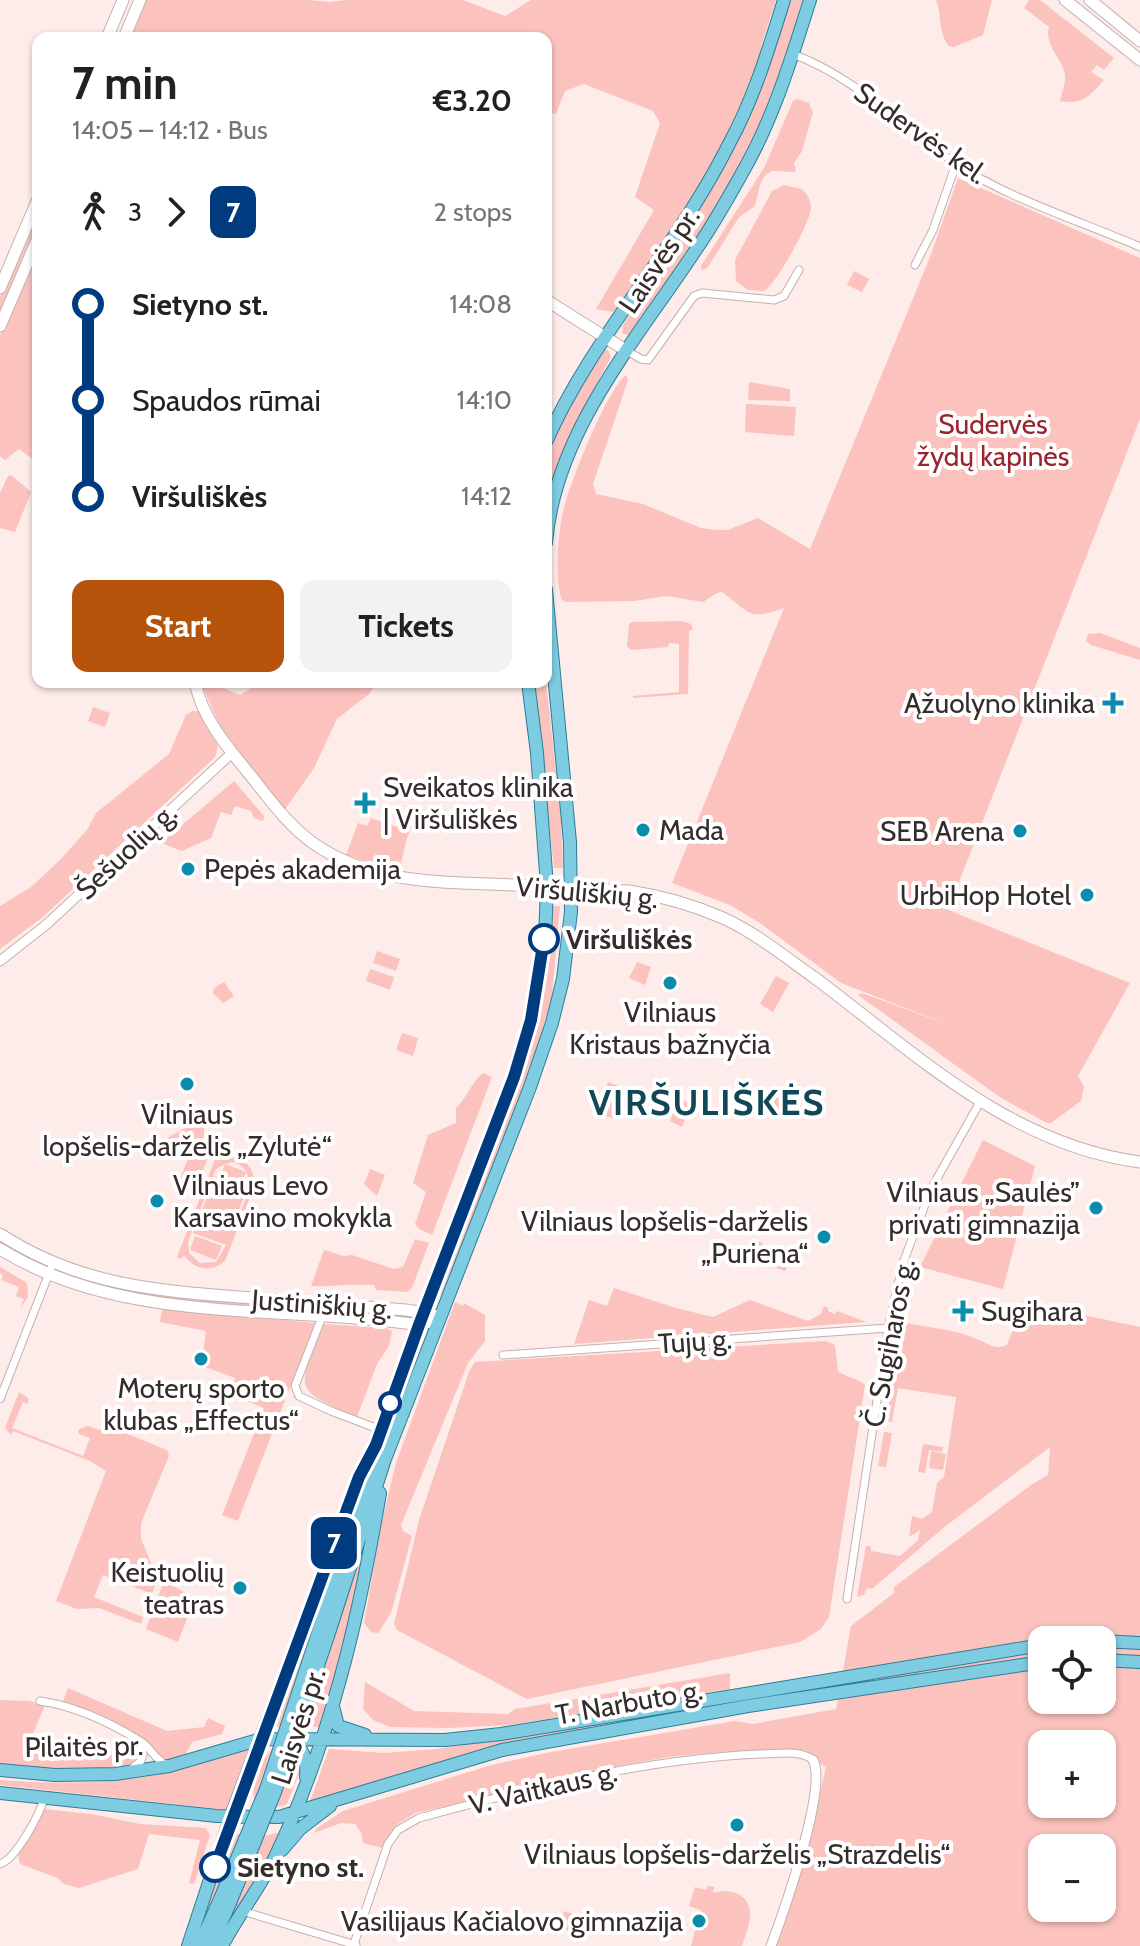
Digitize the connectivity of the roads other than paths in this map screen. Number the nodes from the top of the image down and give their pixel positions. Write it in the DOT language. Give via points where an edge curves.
graph roads {
  1 [pos="123,0"];
  2 [pos="140,0"];
  3 [pos="784,0"];
  4 [pos="810,0"];
  5 [pos="1065,0"];
  6 [pos="1090,0"];
  7 [pos="110,32"];
  8 [pos="127,32"];
  9 [pos="1140,41"];
  10 [pos="793,54"];
  11 [pos="1140,59"];
  12 [pos="956,164"];
  13 [pos="32,213"];
  14 [pos="1140,247"];
  15 [pos="32,252"];
  16 [pos="915,265"];
  17 [pos="799,270"];
  18 [pos="0,288"];
  19 [pos="552,304"];
  20 [pos="0,326"];
  21 [pos="605,337"];
  22 [pos="627,351"];
  23 [pos="552,430"];
  24 [pos="552,506"];
  25 [pos="552,663"];
  26 [pos="197,688"];
  27 [pos="529,688"];
  28 [pos="232,753"];
  29 [pos="547,886"];
  30 [pos="571,888"];
  31 [pos="0,958"];
  32 [pos="980,1102"];
  33 [pos="1140,1162"];
  34 [pos="0,1234"];
  35 [pos="0,1249"];
  36 [pos="51,1269"];
  37 [pos="322,1317"];
  38 [pos="421,1319"];
  39 [pos="440,1319"];
  40 [pos="888,1328"];
  41 [pos="503,1355"];
  42 [pos="0,1399"];
  43 [pos="381,1430"];
  44 [pos="376,1445"];
  45 [pos="385,1459"];
  46 [pos="847,1599"];
  47 [pos="323,1634"];
  48 [pos="1116,1642"];
  49 [pos="1140,1643"];
  50 [pos="1028,1647"];
  51 [pos="1116,1661"];
  52 [pos="1140,1662"];
  53 [pos="1028,1664"];
  54 [pos="40,1701"];
  55 [pos="333,1704"];
  56 [pos="131,1736"];
  57 [pos="279,1738"];
  58 [pos="261,1739"];
  59 [pos="323,1739"];
  60 [pos="392,1740"];
  61 [pos="813,1760"];
  62 [pos="169,1766"];
  63 [pos="0,1770"];
  64 [pos="126,1773"];
  65 [pos="246,1778"];
  66 [pos="306,1784"];
  67 [pos="0,1793"];
  68 [pos="44,1797"];
  69 [pos="344,1799"];
  70 [pos="294,1813"];
  71 [pos="231,1816"];
  72 [pos="262,1817"];
  73 [pos="273,1860"];
  74 [pos="0,1864"];
  75 [pos="230,1904"];
  76 [pos="356,1945"];
  77 [pos="188,1946"];
  78 [pos="199,1946"];
  79 [pos="211,1946"];
  80 [pos="222,1946"];
  81 [pos="771,1946"];
  1 -- 7 [label="main road"];
  2 -- 8 [label="main road"];
  3 -- 21 [label="main road, Laisvės pr." via="731,142"];
  4 -- 10 [label="main road, Laisvės pr."];
  5 -- 11 [label="main road"];
  6 -- 9 [label="main road"];
  10 -- 12 [label="street, Sudervės kel." via="864,92"];
  10 -- 22 [label="main road, Laisvės pr." via="742,174"];
  12 -- 14 [label="street, Sudervės kel."];
  12 -- 16 [label="street"];
  13 -- 18 [label="main road"];
  15 -- 20 [label="main road"];
  17 -- 22 [label="street" via="784,296 774,300 697,294 648,360"];
  19 -- 21 [label="main road"];
  21 -- 22 [label="main road"];
  21 -- 23 [label="main road, Laisvės pr."];
  22 -- 24 [label="main road, Laisvės pr." via="593,405"];
  25 -- 30 [label="main road, Laisvės pr."];
  26 -- 28 [label="main road, Viršuliškių g."];
  27 -- 29 [label="main road, Laisvės pr."];
  28 -- 29 [label="main road, Viršuliškių g." via="300,833 361,868 412,879"];
  28 -- 31 [label="street, Šešuolių g." via="47,924"];
  29 -- 30 [label="main road, Viršuliškių g."];
  29 -- 38 [label="main road, Laisvės pr." via="540,975 518,1063"];
  30 -- 32 [label="main road, Viršuliškių g." via="648,894 726,919 754,934"];
  30 -- 39 [label="main road, Laisvės pr." via="563,979 552,1023"];
  32 -- 33 [label="main road, Viršuliškių g." via="1058,1141"];
  32 -- 40 [label="street, Č. Sugiharos g." via="920,1214"];
  34 -- 36 [label="main road, Justiniškių g."];
  35 -- 36 [label="main road, Justiniškių g."];
  36 -- 37 [label="main road, Justiniškių g." via="132,1298"];
  36 -- 38 [label="main road, Justiniškių g." via="174,1292"];
  36 -- 42 [label="street"];
  37 -- 38 [label="main road, Justiniškių g."];
  37 -- 43 [label="street" via="295,1386 299,1396"];
  38 -- 39 [label="main road, Justiniškių g."];
  38 -- 43 [label="main road, Laisvės pr."];
  39 -- 45 [label="main road, Laisvės pr."];
  40 -- 41 [label="street, Tujų g."];
  40 -- 46 [label="street, Č. Sugiharos g."];
  43 -- 44 [label="main road, Laisvės pr."];
  44 -- 47 [label="main road, Laisvės pr."];
  44 -- 58 [label="main road" via="359,1477"];
  45 -- 47 [label="main road, Laisvės pr."];
  45 -- 55 [label="main road, Laisvės pr." via="368,1560"];
  47 -- 75 [label="main road, Laisvės pr., bridge"];
  48 -- 49 [label="main road"];
  50 -- 60 [label="main road, T. Narbuto g." via="501,1734"];
  51 -- 52 [label="main road"];
  53 -- 69 [label="main road, T. Narbuto g." via="531,1744"];
  54 -- 56 [label="street"];
  55 -- 59 [label="main road, Laisvės pr."];
  55 -- 60 [label="main road" via="341,1728"];
  56 -- 62 [label="street"];
  56 -- 64 [label="street" via="143,1754"];
  57 -- 58 [label="main road, T. Narbuto g."];
  57 -- 59 [label="main road, T. Narbuto g."];
  57 -- 66 [label="main road" via="304,1752"];
  58 -- 62 [label="main road, Pilaitės pr."];
  58 -- 65 [label="main road"];
  59 -- 60 [label="main road, T. Narbuto g."];
  59 -- 66 [label="main road, Laisvės pr."];
  61 -- 76 [label="street, V. Vaitkaus g." via="800,1754 771,1754 651,1764 419,1818 398,1830 388,1844"];
  61 -- 81 [label="street" via="816,1780 805,1836"];
  62 -- 64 [label="main road, Pilaitės pr."];
  63 -- 64 [label="main road, Pilaitės pr."];
  65 -- 71 [label="main road"];
  65 -- 72 [label="main road" via="247,1800"];
  66 -- 70 [label="main road, Laisvės pr."];
  67 -- 68 [label="main road, Pilaitės pr."];
  68 -- 71 [label="main road, Pilaitės pr."];
  68 -- 74 [label="street" via="9,1860"];
  69 -- 70 [label="main road, T. Narbuto g."];
  69 -- 73 [label="main road" via="300,1829"];
  70 -- 72 [label="main road, T. Narbuto g."];
  70 -- 73 [label="main road, Laisvės pr."];
  71 -- 72 [label="main road, T. Narbuto g."];
  71 -- 77 [label="main road"];
  73 -- 75 [label="main road, Laisvės pr."];
  75 -- 76 [label="street"];
  75 -- 78 [label="main road, Laisvės pr."];
  75 -- 79 [label="main road, Laisvės pr."];
  75 -- 80 [label="main road, Laisvės pr."];
}
